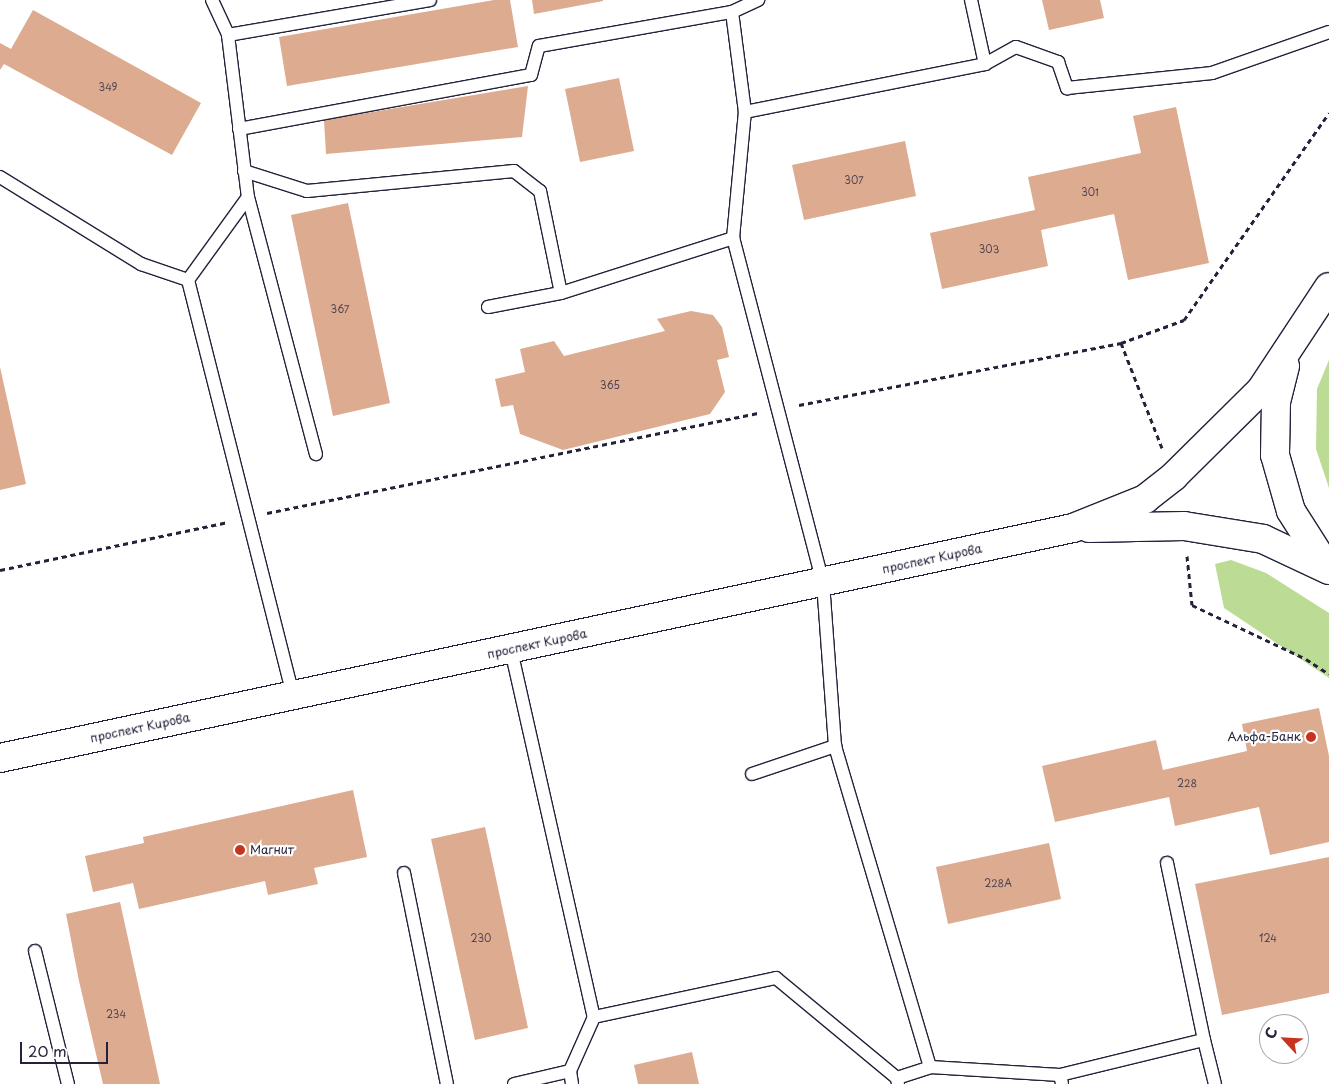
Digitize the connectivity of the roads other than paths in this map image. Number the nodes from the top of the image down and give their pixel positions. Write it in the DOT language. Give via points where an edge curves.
graph roads {
  1 [pos="212,0"];
  2 [pos="430,0"];
  3 [pos="758,0"];
  4 [pos="971,0"];
  5 [pos="732,12"];
  6 [pos="1329,32"];
  7 [pos="228,35"];
  8 [pos="985,64"];
  9 [pos="745,112"];
  10 [pos="239,129"];
  11 [pos="244,171"];
  12 [pos="0,177"];
  13 [pos="248,197"];
  14 [pos="733,238"];
  15 [pos="188,280"];
  16 [pos="1329,287"];
  17 [pos="561,293"];
  18 [pos="488,307"];
  19 [pos="1294,336"];
  20 [pos="316,454"];
  21 [pos="1073,528"];
  22 [pos="1329,570"];
  23 [pos="823,583"];
  24 [pos="511,650"];
  25 [pos="293,695"];
  26 [pos="835,746"];
  27 [pos="0,758"];
  28 [pos="752,774"];
  29 [pos="1167,863"];
  30 [pos="404,873"];
  31 [pos="35,951"];
  32 [pos="594,1017"];
  33 [pos="1204,1040"];
  34 [pos="930,1067"];
  35 [pos="571,1078"];
  36 [pos="1061,1079"];
  37 [pos="897,1081"];
  38 [pos="68,1084"];
  39 [pos="447,1084"];
  40 [pos="514,1084"];
  41 [pos="1215,1084"];
  1 -- 7 [label="lane"];
  2 -- 7 [label="lane"];
  3 -- 5 [label="lane"];
  4 -- 8 [label="lane"];
  5 -- 9 [label="lane"];
  5 -- 10 [label="lane" via="539,46 531,75"];
  6 -- 8 [label="lane" via="1212,73 1067,88 1058,62 1016,48"];
  7 -- 10 [label="lane"];
  8 -- 9 [label="lane"];
  9 -- 14 [label="lane"];
  10 -- 11 [label="lane"];
  11 -- 13 [label="lane"];
  11 -- 17 [label="lane" via="307,191 514,171 540,191"];
  12 -- 15 [label="lane" via="141,264"];
  13 -- 15 [label="lane"];
  13 -- 20 [label="lane"];
  14 -- 17 [label="lane"];
  14 -- 23 [label="lane"];
  15 -- 25 [label="lane"];
  16 -- 19 [label="main road"];
  17 -- 18 [label="lane"];
  19 -- 21 [label="main road" via="1261,390 1174,476 1145,499"];
  19 -- 22 [label="main road" via="1276,402 1275,455 1291,511"];
  21 -- 22 [label="main road" via="1184,526 1263,538"];
  21 -- 23 [label="main road, проспект Кирова"];
  23 -- 24 [label="main road, проспект Кирова"];
  23 -- 26 [label="lane"];
  24 -- 25 [label="main road, проспект Кирова"];
  24 -- 32 [label="lane"];
  25 -- 27 [label="main road, проспект Кирова"];
  26 -- 28 [label="lane"];
  26 -- 34 [label="lane"];
  29 -- 33 [label="lane"];
  30 -- 39 [label="lane"];
  31 -- 38 [label="lane"];
  32 -- 35 [label="lane"];
  32 -- 37 [label="lane" via="776,978"];
  33 -- 36 [label="lane"];
  33 -- 41 [label="lane"];
  34 -- 36 [label="lane"];
  34 -- 37 [label="lane"];
  35 -- 40 [label="lane"];
}
